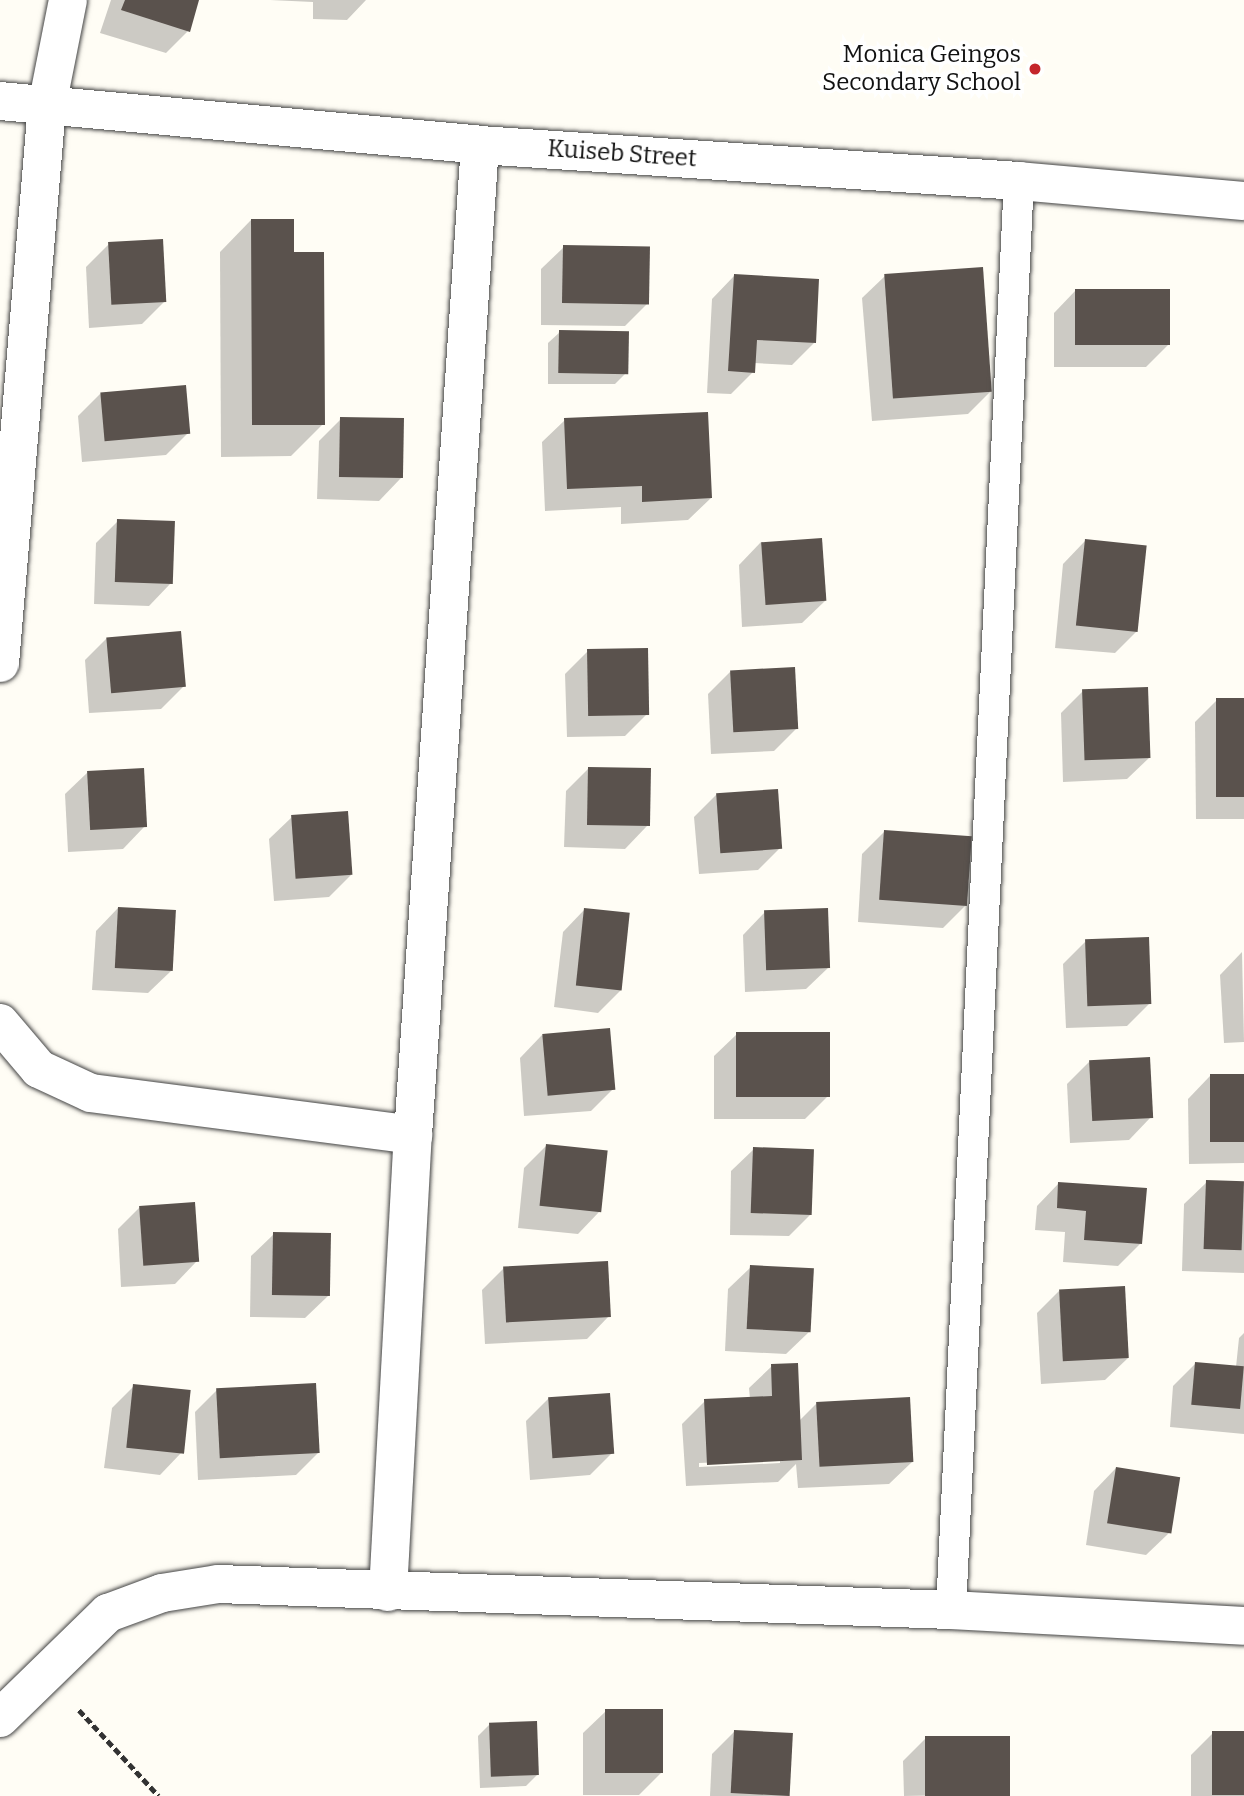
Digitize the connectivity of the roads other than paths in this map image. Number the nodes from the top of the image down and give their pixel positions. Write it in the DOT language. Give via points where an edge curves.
graph roads {
  1 [pos="68,0"];
  2 [pos="0,101"];
  3 [pos="47,106"];
  4 [pos="480,145"];
  5 [pos="1019,181"];
  6 [pos="1244,201"];
  7 [pos="0,663"];
  8 [pos="0,1023"];
  9 [pos="413,1135"];
  10 [pos="388,1592"];
  11 [pos="951,1610"];
  12 [pos="1244,1626"];
  13 [pos="0,1718"];
  1 -- 3 [label="street"];
  2 -- 3 [label="street, Kuiseb Street"];
  3 -- 4 [label="street, Kuiseb Street"];
  3 -- 7 [label="street"];
  4 -- 5 [label="street, Kuiseb Street"];
  4 -- 9 [label="street"];
  5 -- 6 [label="street, Kuiseb Street"];
  5 -- 11 [label="lane"];
  8 -- 9 [label="street" via="39,1069 91,1093"];
  9 -- 10 [label="street"];
  10 -- 11 [label="street"];
  10 -- 13 [label="street" via="218,1584 162,1593 108,1613"];
  11 -- 12 [label="street"];
}
